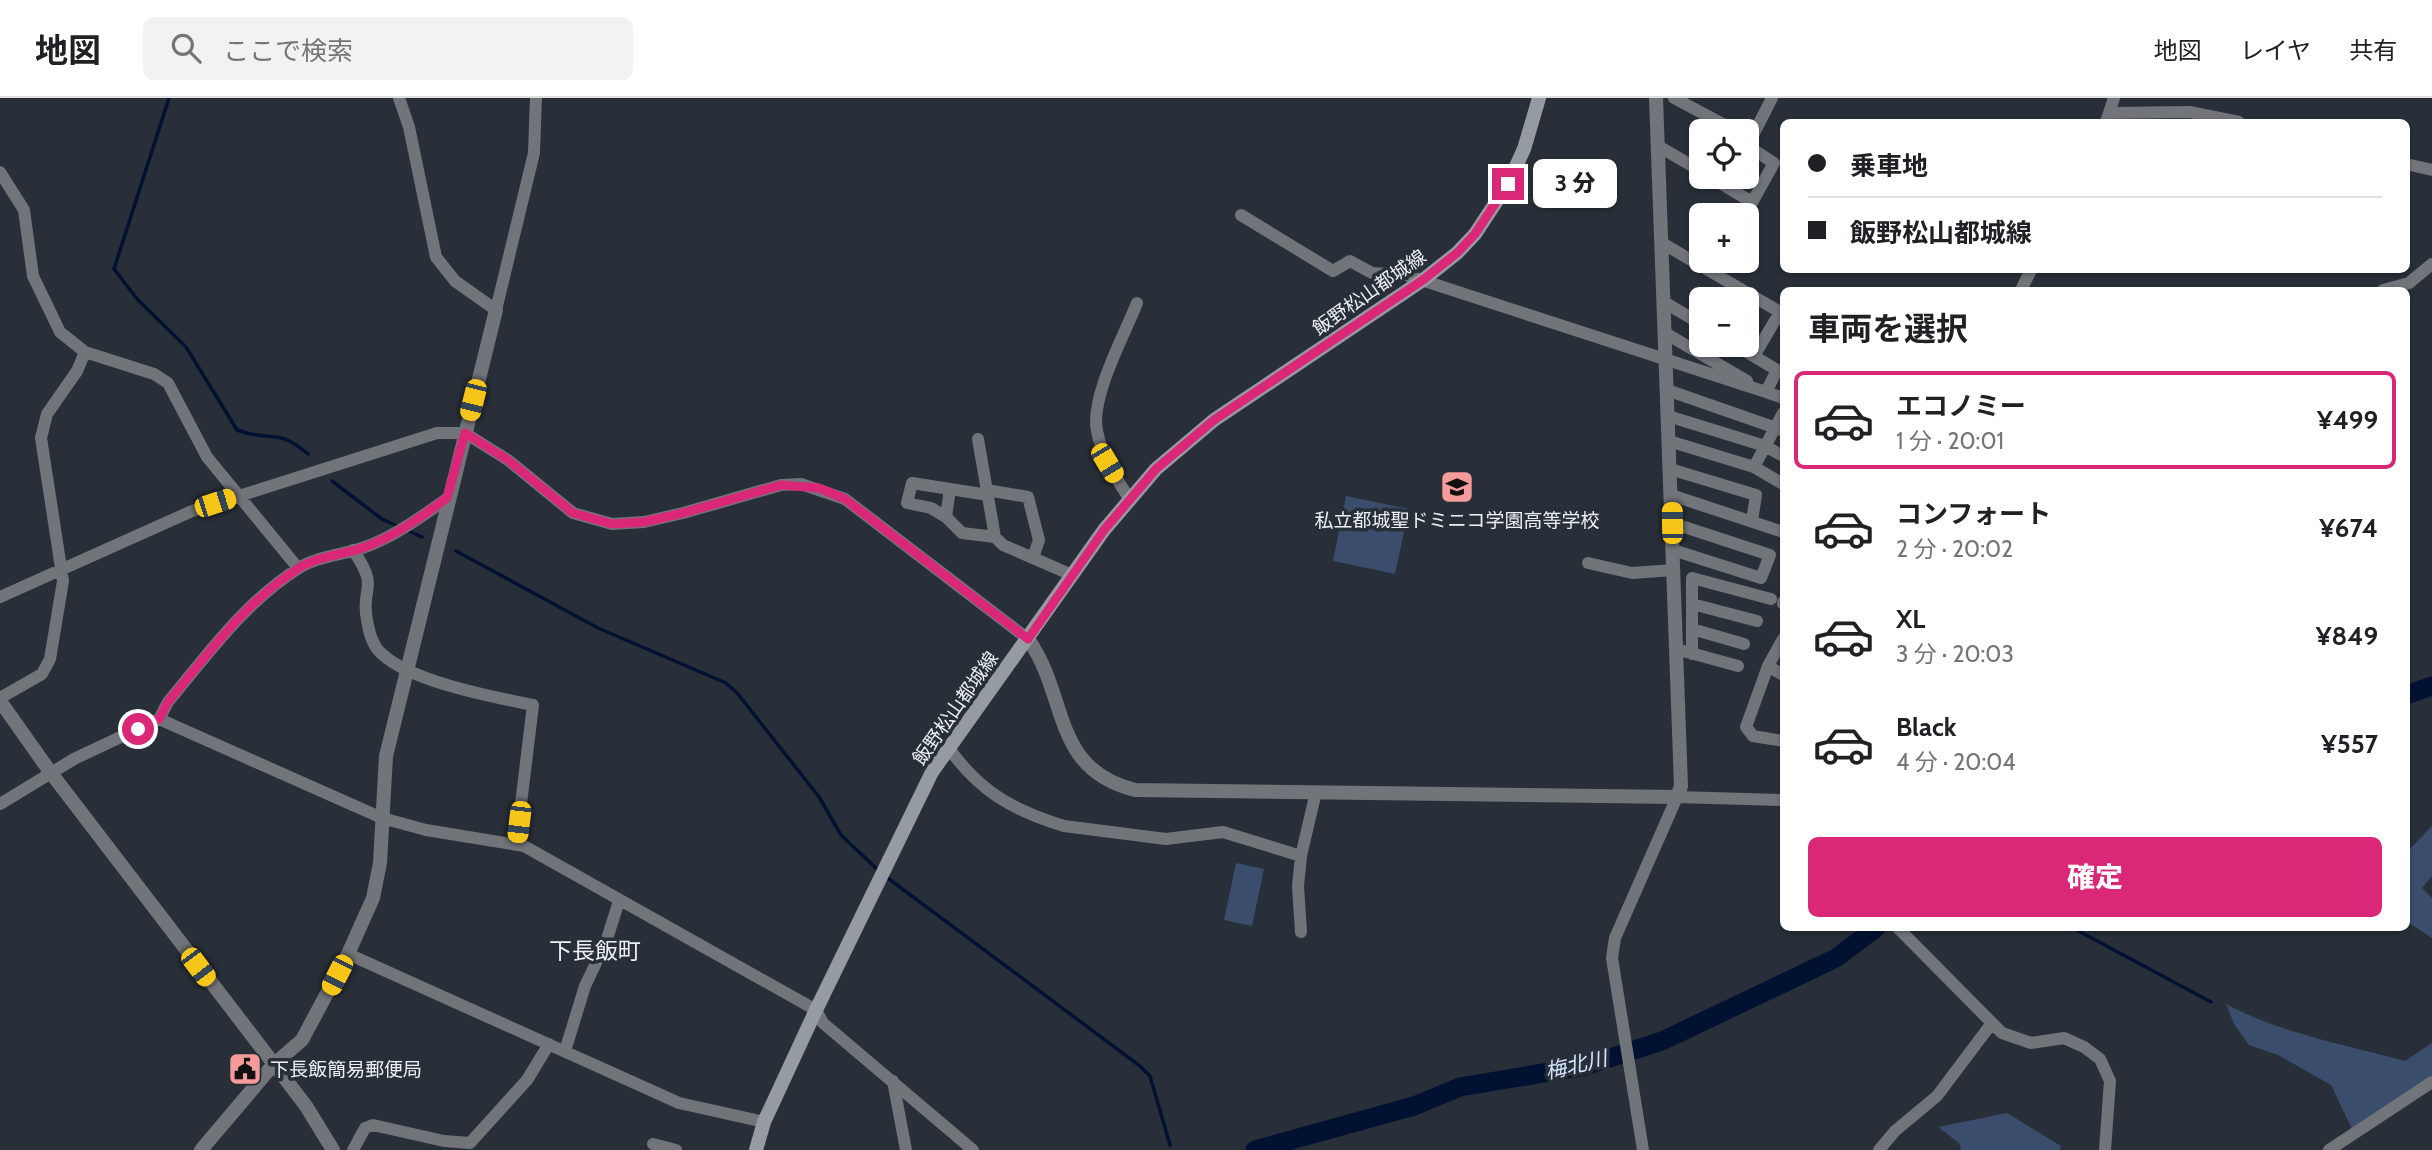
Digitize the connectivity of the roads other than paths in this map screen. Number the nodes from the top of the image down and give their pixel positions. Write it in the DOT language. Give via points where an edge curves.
graph roads {
  1 [pos="400,98"];
  2 [pos="536,98"];
  3 [pos="1539,98"];
  4 [pos="1656,98"];
  5 [pos="1772,98"];
  6 [pos="2114,98"];
  7 [pos="1673,102"];
  8 [pos="2108,118"];
  9 [pos="1701,119"];
  10 [pos="1710,119"];
  11 [pos="2224,119"];
  12 [pos="1759,121"];
  13 [pos="1658,146"];
  14 [pos="1759,146"];
  15 [pos="1759,150"];
  16 [pos="1780,158"];
  17 [pos="1689,162"];
  18 [pos="2410,165"];
  19 [pos="2432,170"];
  20 [pos="0,172"];
  21 [pos="1730,189"];
  22 [pos="1752,202"];
  23 [pos="1241,215"];
  24 [pos="1662,243"];
  25 [pos="1689,255"];
  26 [pos="2432,264"];
  27 [pos="1725,273"];
  28 [pos="1423,280"];
  29 [pos="1744,287"];
  30 [pos="2396,287"];
  31 [pos="1759,297"];
  32 [pos="1664,302"];
  33 [pos="1137,303"];
  34 [pos="496,310"];
  35 [pos="1689,317"];
  36 [pos="1665,332"];
  37 [pos="1759,348"];
  38 [pos="85,352"];
  39 [pos="1756,357"];
  40 [pos="1666,361"];
  41 [pos="1667,390"];
  42 [pos="1766,391"];
  43 [pos="1780,397"];
  44 [pos="1668,416"];
  45 [pos="1780,428"];
  46 [pos="465,433"];
  47 [pos="978,439"];
  48 [pos="1669,441"];
  49 [pos="1765,446"];
  50 [pos="1780,454"];
  51 [pos="1756,468"];
  52 [pos="1670,469"];
  53 [pos="1780,482"];
  54 [pos="950,489"];
  55 [pos="987,492"];
  56 [pos="1671,495"];
  57 [pos="1756,495"];
  58 [pos="238,496"];
  59 [pos="447,498"];
  60 [pos="1129,500"];
  61 [pos="946,517"];
  62 [pos="1752,522"];
  63 [pos="1672,523"];
  64 [pos="1780,531"];
  65 [pos="995,537"];
  66 [pos="353,551"];
  67 [pos="1673,551"];
  68 [pos="1033,558"];
  69 [pos="1588,563"];
  70 [pos="298,568"];
  71 [pos="62,569"];
  72 [pos="1674,570"];
  73 [pos="1072,575"];
  74 [pos="0,597"];
  75 [pos="1779,602"];
  76 [pos="1692,604"];
  77 [pos="1756,621"];
  78 [pos="1692,629"];
  79 [pos="1028,639"];
  80 [pos="1744,643"];
  81 [pos="1780,644"];
  82 [pos="1676,649"];
  83 [pos="1692,654"];
  84 [pos="1738,666"];
  85 [pos="1768,666"];
  86 [pos="406,669"];
  87 [pos="1780,673"];
  88 [pos="0,700"];
  89 [pos="159,719"];
  90 [pos="1780,740"];
  91 [pos="948,747"];
  92 [pos="51,773"];
  93 [pos="1316,792"];
  94 [pos="1678,797"];
  95 [pos="1780,800"];
  96 [pos="0,804"];
  97 [pos="382,818"];
  98 [pos="516,845"];
  99 [pos="1301,856"];
  100 [pos="619,901"];
  101 [pos="1901,931"];
  102 [pos="1301,932"];
  103 [pos="348,954"];
  104 [pos="816,1010"];
  105 [pos="1992,1023"];
  106 [pos="549,1044"];
  107 [pos="565,1051"];
  108 [pos="273,1065"];
  109 [pos="892,1081"];
  110 [pos="2432,1082"];
  111 [pos="764,1122"];
  112 [pos="653,1144"];
  113 [pos="470,1146"];
  114 [pos="201,1150"];
  115 [pos="333,1150"];
  116 [pos="354,1150"];
  117 [pos="676,1150"];
  118 [pos="756,1150"];
  119 [pos="906,1150"];
  120 [pos="973,1150"];
  121 [pos="1643,1150"];
  122 [pos="1879,1150"];
  123 [pos="2105,1150"];
  124 [pos="2329,1150"];
  1 -- 34 [label="street" via="436,257 455,281"];
  2 -- 34 [label="street" via="534,153"];
  3 -- 28 [label="main road, 飯野松山都城線" via="1521,155 1495,206 1457,253"];
  4 -- 13 [label="street"];
  5 -- 12 [label="street"];
  6 -- 8 [label="street"];
  7 -- 9 [label="street"];
  7 -- 10 [label="street"];
  8 -- 11 [label="street" via="2190,112"];
  13 -- 17 [label="street"];
  13 -- 24 [label="street"];
  14 -- 16 [label="street"];
  15 -- 22 [label="street" via="1774,163"];
  18 -- 19 [label="street"];
  20 -- 38 [label="street" via="24,210 33,276 60,332"];
  21 -- 22 [label="street"];
  23 -- 28 [label="street" via="1333,271 1350,261 1372,273"];
  24 -- 25 [label="street"];
  24 -- 32 [label="street"];
  26 -- 30 [label="street" via="2409,284"];
  27 -- 29 [label="street"];
  28 -- 40 [label="street"];
  28 -- 60 [label="main road, 飯野松山都城線" via="1214,420 1156,469"];
  31 -- 37 [label="street" via="1780,312"];
  32 -- 35 [label="street"];
  32 -- 36 [label="street"];
  33 -- 60 [label="street" via="1102,390 1096,429 1107,463"];
  34 -- 46 [label="street"];
  36 -- 40 [label="street"];
  36 -- 42 [label="street"];
  38 -- 58 [label="street" via="168,383 207,457"];
  38 -- 71 [label="street" via="47,414 41,438"];
  39 -- 42 [label="street" via="1777,370"];
  40 -- 41 [label="street"];
  40 -- 42 [label="street"];
  41 -- 44 [label="street"];
  41 -- 45 [label="street"];
  42 -- 43 [label="street"];
  44 -- 48 [label="street"];
  44 -- 49 [label="street"];
  45 -- 49 [label="street"];
  46 -- 58 [label="street" via="417,437"];
  46 -- 59 [label="street"];
  46 -- 79 [label="street" via="508,460 573,513 612,524 644,522 781,485 819,488 845,499"];
  47 -- 55 [label="street"];
  48 -- 51 [label="street"];
  48 -- 52 [label="street"];
  49 -- 50 [label="street"];
  49 -- 51 [label="street"];
  51 -- 53 [label="street"];
  51 -- 57 [label="street"];
  52 -- 56 [label="street"];
  52 -- 57 [label="street"];
  54 -- 55 [label="street"];
  54 -- 61 [label="street"];
  54 -- 61 [label="street" via="912,483 907,503"];
  55 -- 65 [label="street"];
  55 -- 68 [label="street" via="1028,497 1039,540"];
  56 -- 62 [label="street"];
  56 -- 63 [label="street"];
  57 -- 62 [label="street"];
  58 -- 70 [label="street"];
  58 -- 71 [label="street" via="192,511"];
  59 -- 66 [label="street" via="393,534"];
  59 -- 86 [label="street"];
  60 -- 73 [label="main road, 飯野松山都城線"];
  61 -- 65 [label="street" via="962,533"];
  62 -- 64 [label="street"];
  63 -- 67 [label="street"];
  63 -- 67 [label="street" via="1770,555 1761,578"];
  65 -- 68 [label="street"];
  66 -- 70 [label="street"];
  66 -- 86 [label="street" via="368,572 366,617 372,640 381,654"];
  67 -- 72 [label="street"];
  68 -- 73 [label="street"];
  69 -- 72 [label="street" via="1632,573"];
  70 -- 89 [label="street" via="245,611 168,702"];
  71 -- 74 [label="street"];
  71 -- 88 [label="street" via="50,659 42,674"];
  72 -- 82 [label="street"];
  73 -- 79 [label="main road, 飯野松山都城線"];
  75 -- 76 [label="street" via="1692,578"];
  76 -- 77 [label="street"];
  76 -- 78 [label="street"];
  78 -- 80 [label="street"];
  78 -- 83 [label="street"];
  79 -- 91 [label="main road, 飯野松山都城線"];
  79 -- 93 [label="street" via="1042,660 1068,740 1091,771 1108,781 1135,790"];
  81 -- 85 [label="street"];
  82 -- 83 [label="street"];
  82 -- 94 [label="street"];
  83 -- 84 [label="street"];
  85 -- 87 [label="street"];
  85 -- 90 [label="street" via="1746,727 1753,736"];
  86 -- 97 [label="street" via="386,756"];
  86 -- 98 [label="street" via="477,694 533,705"];
  88 -- 92 [label="street"];
  89 -- 92 [label="street"];
  89 -- 97 [label="street"];
  91 -- 99 [label="street" via="985,791 1064,826 1166,839 1223,832"];
  91 -- 104 [label="main road, 飯野松山都城線"];
  92 -- 96 [label="street"];
  92 -- 108 [label="street"];
  93 -- 94 [label="street"];
  93 -- 99 [label="street"];
  94 -- 95 [label="street"];
  94 -- 121 [label="street" via="1612,947"];
  97 -- 98 [label="street"];
  97 -- 103 [label="street" via="377,881"];
  98 -- 100 [label="street"];
  99 -- 102 [label="street"];
  100 -- 104 [label="street"];
  100 -- 107 [label="street"];
  101 -- 105 [label="street"];
  103 -- 106 [label="street"];
  103 -- 108 [label="street" via="302,1040"];
  104 -- 109 [label="street" via="823,1023"];
  104 -- 111 [label="main road, 飯野松山都城線"];
  105 -- 122 [label="street" via="1937,1096"];
  105 -- 123 [label="street" via="2002,1033 2031,1043 2064,1038 2100,1059 2110,1081"];
  106 -- 107 [label="street"];
  106 -- 113 [label="street" via="527,1080"];
  107 -- 111 [label="street" via="679,1103"];
  108 -- 114 [label="street"];
  108 -- 115 [label="street" via="319,1124"];
  109 -- 119 [label="street"];
  109 -- 120 [label="street"];
  110 -- 124 [label="street"];
  111 -- 118 [label="main road, 飯野松山都城線"];
  112 -- 117 [label="street"];
  113 -- 116 [label="street" via="373,1125 365,1128"];
}
